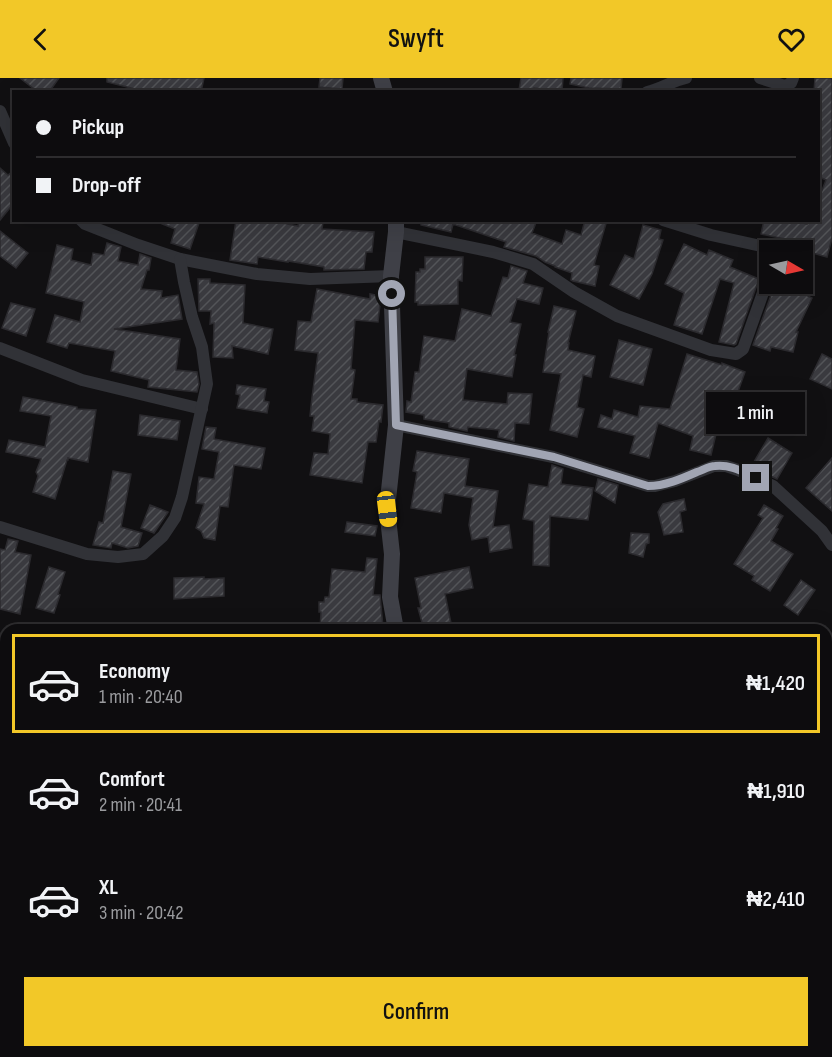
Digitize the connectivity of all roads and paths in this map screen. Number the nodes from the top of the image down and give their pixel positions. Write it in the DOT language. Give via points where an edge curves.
graph roads {
  1 [pos="686,78"];
  2 [pos="760,78"];
  3 [pos="793,78"];
  4 [pos="654,90"];
  5 [pos="0,111"];
  6 [pos="12,138"];
  7 [pos="83,222"];
  8 [pos="669,222"];
  9 [pos="396,226"];
  10 [pos="759,246"];
  11 [pos="180,259"];
  12 [pos="391,276"];
  13 [pos="763,294"];
  14 [pos="0,348"];
  15 [pos="202,409"];
  16 [pos="396,425"];
  17 [pos="0,527"];
  18 [pos="831,540"];
  19 [pos="395,624"];
  1 -- 4 [label="street"];
  2 -- 3 [label="street" via="784,86"];
  5 -- 6 [label="street"];
  7 -- 11 [label="street"];
  8 -- 10 [label="street"];
  9 -- 12 [label="street"];
  9 -- 13 [label="street" via="532,264 617,316 711,350 736,354 743,349"];
  11 -- 12 [label="street" via="256,274 310,279"];
  11 -- 15 [label="street" via="205,365 207,384"];
  12 -- 16 [label="street"];
  14 -- 15 [label="street" via="82,380"];
  15 -- 17 [label="street" via="175,518 143,554 87,554"];
  16 -- 18 [label="street" via="554,457 648,486 726,466 773,486"];
  16 -- 19 [label="street" via="387,509 392,554 390,597"];
}
